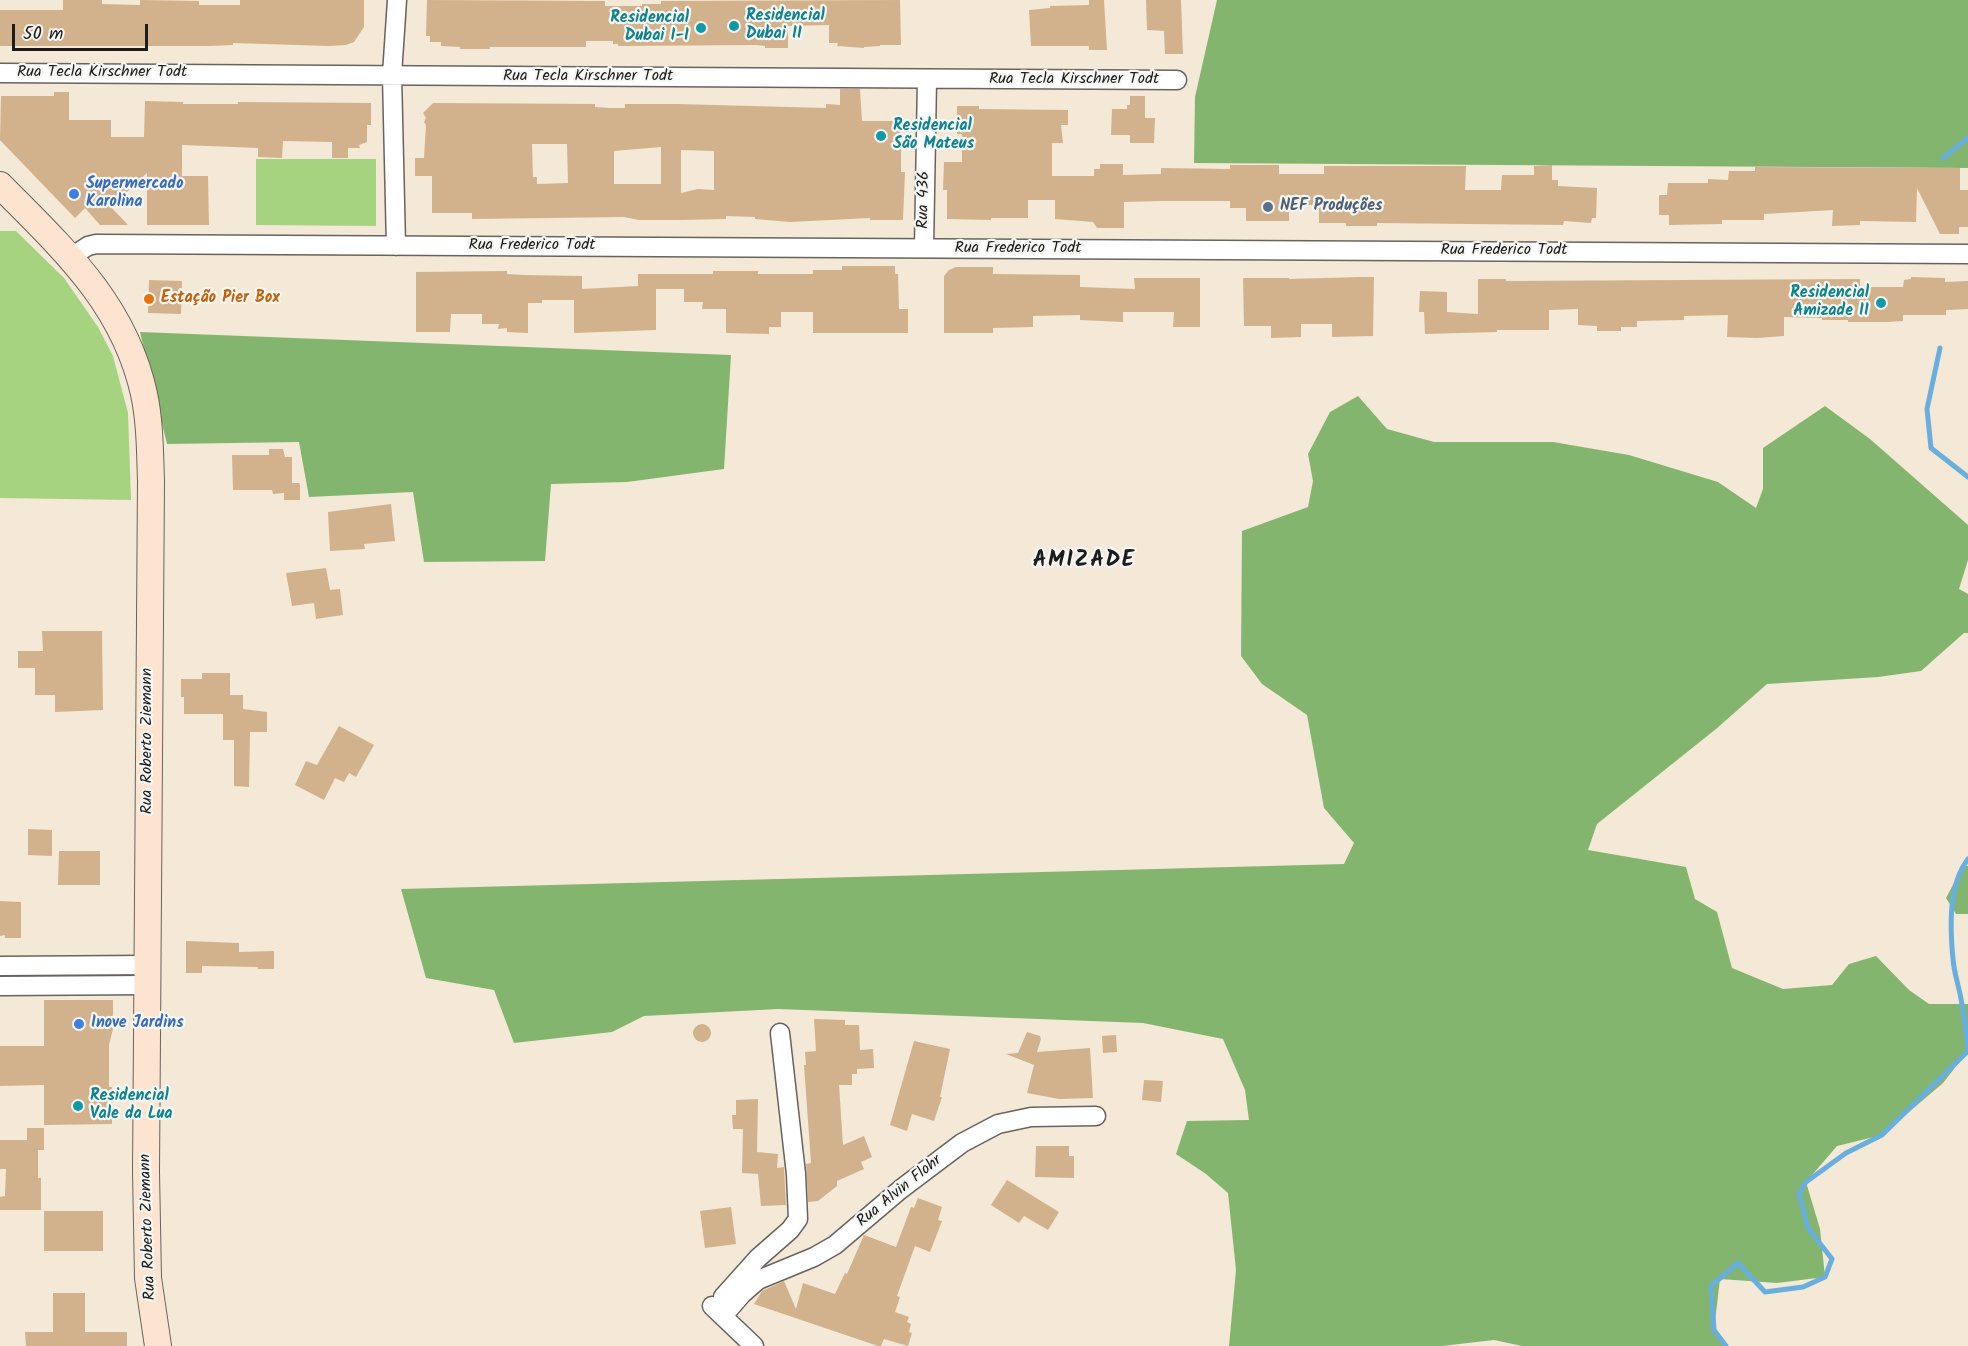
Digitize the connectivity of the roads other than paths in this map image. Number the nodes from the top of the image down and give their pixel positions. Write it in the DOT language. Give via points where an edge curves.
graph roads {
  1 [pos="397,0"];
  2 [pos="0,73"];
  3 [pos="392,75"];
  4 [pos="927,79"];
  5 [pos="1177,80"];
  6 [pos="0,185"];
  7 [pos="396,246"];
  8 [pos="924,248"];
  9 [pos="1968,254"];
  10 [pos="71,257"];
  11 [pos="0,966"];
  12 [pos="148,975"];
  13 [pos="0,986"];
  14 [pos="780,1033"];
  15 [pos="1096,1116"];
  16 [pos="716,1310"];
  17 [pos="158,1346"];
  18 [pos="754,1346"];
  1 -- 3 [label="street"];
  2 -- 3 [label="street, Rua Tecla Kirschner Todt"];
  3 -- 4 [label="street, Rua Tecla Kirschner Todt"];
  3 -- 7 [label="street"];
  4 -- 5 [label="street, Rua Tecla Kirschner Todt"];
  4 -- 8 [label="street, Rua 436"];
  6 -- 10 [label="main road, Rua Roberto Ziemann"];
  7 -- 8 [label="street, Rua Frederico Todt"];
  7 -- 10 [label="street, Rua Frederico Todt" via="96,244"];
  8 -- 9 [label="street, Rua Frederico Todt"];
  10 -- 12 [label="main road, Rua Roberto Ziemann" via="98,291 124,335 140,377 147,412 151,481"];
  11 -- 12 [label="street"];
  12 -- 13 [label="street"];
  12 -- 17 [label="main road, Rua Roberto Ziemann" via="147,1253"];
  14 -- 16 [label="street" via="798,1219 758,1258"];
  15 -- 16 [label="street, Rua Alvin Flohr" via="1031,1117 998,1124 962,1143 835,1245 758,1280"];
  16 -- 18 [label="street"];
}
